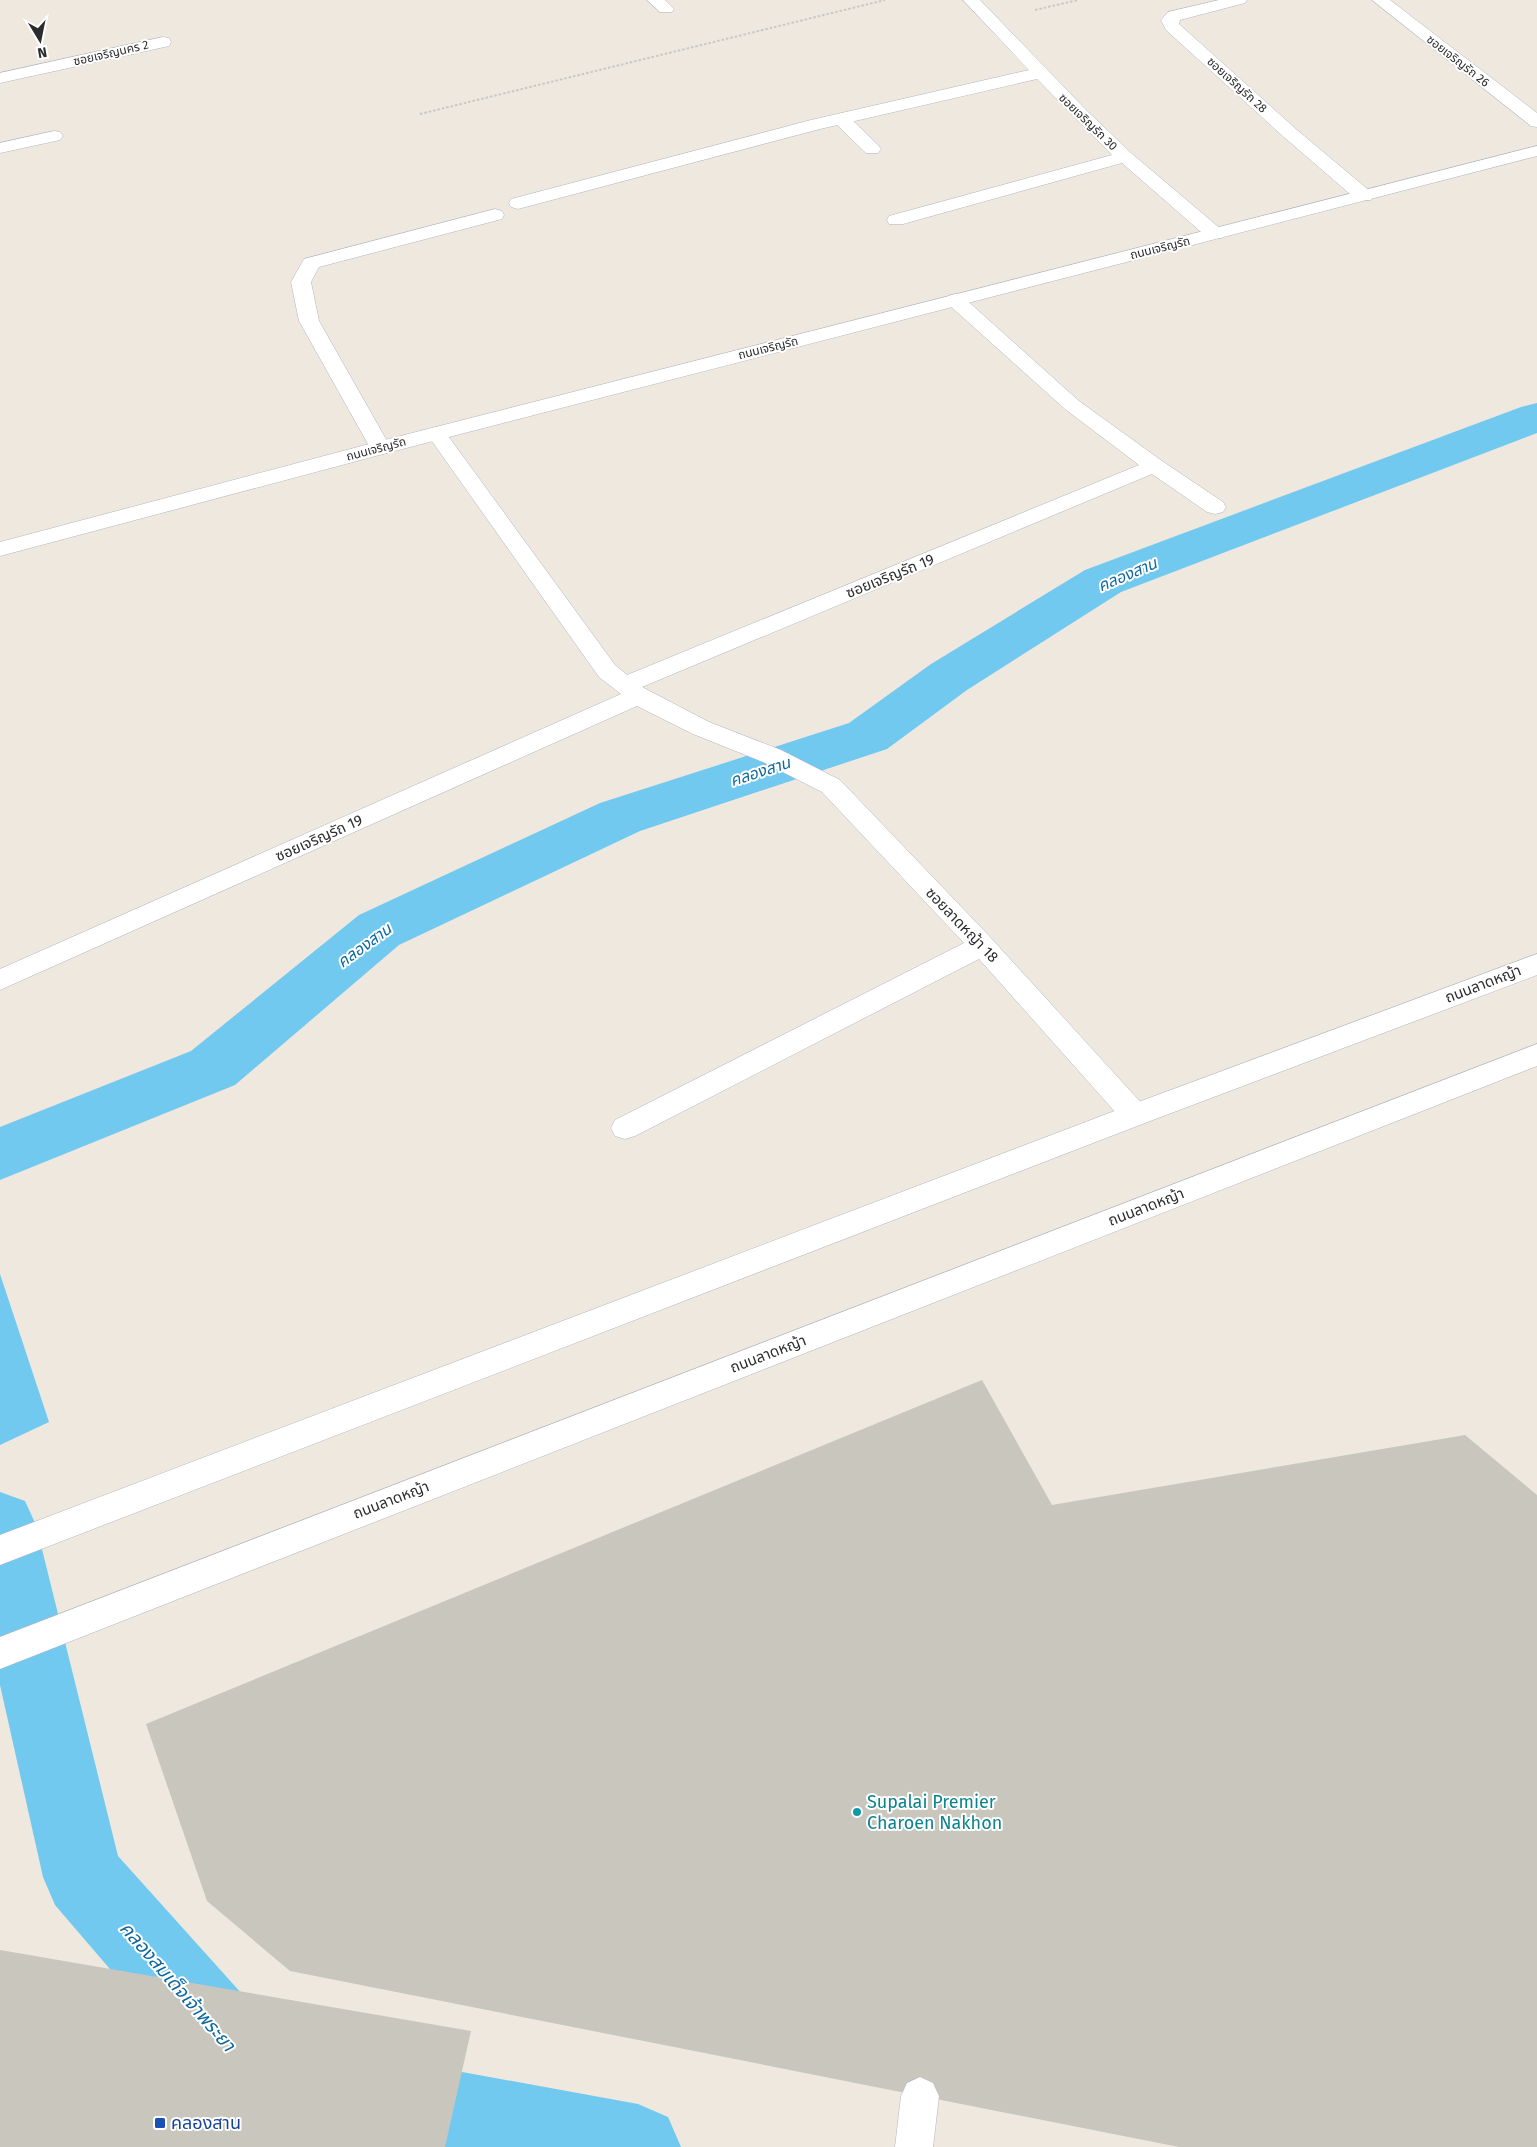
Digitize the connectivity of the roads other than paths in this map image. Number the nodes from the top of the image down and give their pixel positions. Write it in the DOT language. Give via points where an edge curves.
graph roads {
  1 [pos="971,0"];
  2 [pos="1239,0"];
  3 [pos="1380,0"];
  4 [pos="163,42"];
  5 [pos="1039,73"];
  6 [pos="0,78"];
  7 [pos="841,120"];
  8 [pos="1537,122"];
  9 [pos="54,136"];
  10 [pos="0,148"];
  11 [pos="872,150"];
  12 [pos="1537,151"];
  13 [pos="1124,157"];
  14 [pos="1364,196"];
  15 [pos="518,202"];
  16 [pos="496,215"];
  17 [pos="896,220"];
  18 [pos="1215,234"];
  19 [pos="955,300"];
  20 [pos="436,433"];
  21 [pos="380,448"];
  22 [pos="1154,466"];
  23 [pos="1215,507"];
  24 [pos="0,549"];
  25 [pos="631,691"];
  26 [pos="982,945"];
  27 [pos="1537,964"];
  28 [pos="0,980"];
  29 [pos="1537,1055"];
  30 [pos="1135,1115"];
  31 [pos="625,1128"];
  32 [pos="0,1550"];
  33 [pos="0,1653"];
  34 [pos="920,2096"];
  35 [pos="914,2147"];
  1 -- 5 [label="street, ซอยเจริญรัถ 30"];
  2 -- 14 [label="street, ซอยเจริญรัถ 28" via="1169,20 1277,121"];
  3 -- 8 [label="street, ซอยเจริญรัถ 26"];
  4 -- 6 [label="street, ซอยเจริญนคร 2"];
  5 -- 7 [label="street"];
  5 -- 13 [label="street, ซอยเจริญรัถ 30"];
  7 -- 11 [label="street"];
  7 -- 15 [label="street"];
  9 -- 10 [label="street"];
  12 -- 14 [label="street, ถนนเจริญรัถ"];
  13 -- 17 [label="street"];
  13 -- 18 [label="street, ซอยเจริญรัถ 30"];
  14 -- 18 [label="street, ถนนเจริญรัถ"];
  16 -- 21 [label="street" via="311,263 301,282 309,321"];
  18 -- 19 [label="street, ถนนเจริญรัถ"];
  19 -- 20 [label="street, ถนนเจริญรัถ"];
  19 -- 22 [label="street" via="1072,405"];
  20 -- 21 [label="street, ถนนเจริญรัถ"];
  20 -- 25 [label="street" via="607,671"];
  21 -- 24 [label="street, ถนนเจริญรัถ"];
  22 -- 23 [label="street"];
  22 -- 25 [label="street, ซอยเจริญรัถ 19"];
  25 -- 26 [label="street, ซอยลาดหญ้า 18" via="702,728 772,756 830,786"];
  25 -- 28 [label="street, ซอยเจริญรัถ 19"];
  26 -- 30 [label="street, ซอยลาดหญ้า 18"];
  26 -- 31 [label="street"];
  27 -- 30 [label="street, ถนนลาดหญ้า"];
  29 -- 33 [label="street, ถนนลาดหญ้า"];
  30 -- 32 [label="street, ถนนลาดหญ้า"];
  34 -- 35 [label="street"];
}
